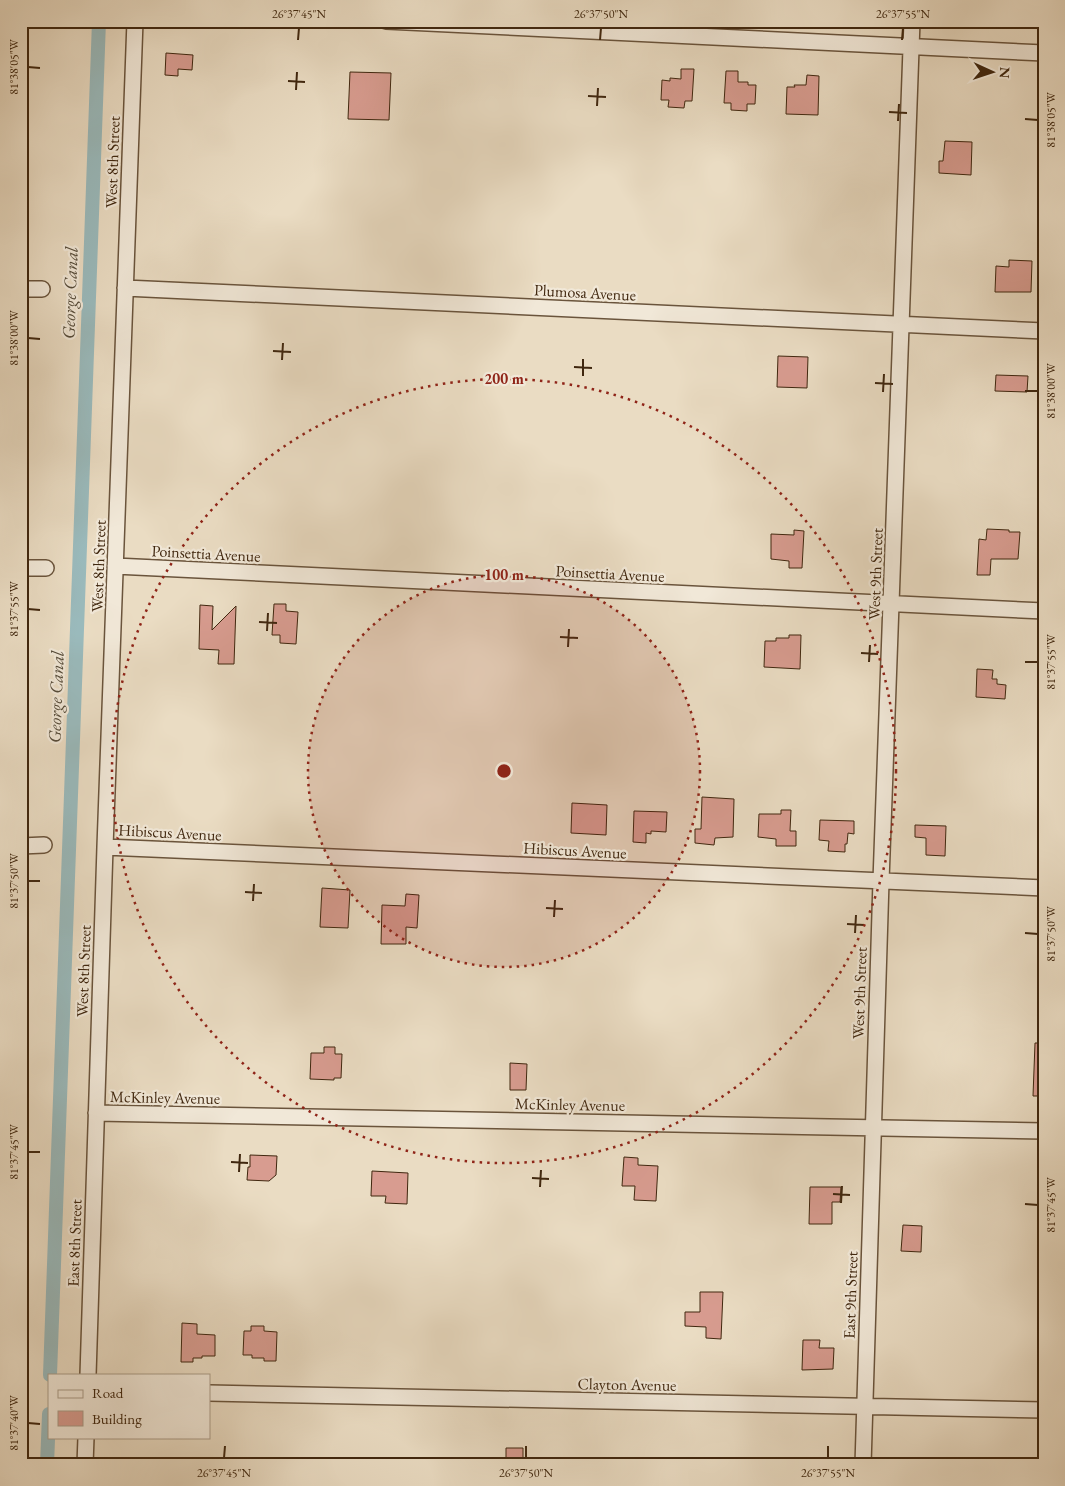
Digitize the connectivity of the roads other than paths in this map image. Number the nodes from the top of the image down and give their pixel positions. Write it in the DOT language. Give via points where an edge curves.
graph roads {
  1 [pos="135,21"];
  2 [pos="386,21"];
  3 [pos="912,21"];
  4 [pos="911,47"];
  5 [pos="1044,53"];
  6 [pos="125,288"];
  7 [pos="21,289"];
  8 [pos="42,289"];
  9 [pos="901,324"];
  10 [pos="1044,331"];
  11 [pos="115,566"];
  12 [pos="21,568"];
  13 [pos="46,568"];
  14 [pos="891,604"];
  15 [pos="1044,611"];
  16 [pos="44,845"];
  17 [pos="21,846"];
  18 [pos="104,847"];
  19 [pos="880,881"];
  20 [pos="1044,888"];
  21 [pos="96,1113"];
  22 [pos="872,1127"];
  23 [pos="1044,1131"];
  24 [pos="88,1374"];
  25 [pos="210,1393"];
  26 [pos="864,1406"];
  27 [pos="1044,1410"];
  28 [pos="86,1438"];
  29 [pos="85,1465"];
  30 [pos="863,1465"];
  1 -- 6 [label="street, West 8th Street"];
  2 -- 4 [label="street"];
  3 -- 4 [label="street, West 9th Street"];
  4 -- 5 [label="street"];
  4 -- 9 [label="street, West 9th Street"];
  6 -- 9 [label="street, Plumosa Avenue"];
  6 -- 11 [label="street, West 8th Street"];
  7 -- 8 [label="street"];
  9 -- 10 [label="street, Plumosa Avenue"];
  9 -- 14 [label="street, West 9th Street"];
  11 -- 14 [label="street, Poinsettia Avenue"];
  11 -- 18 [label="street, West 8th Street"];
  12 -- 13 [label="street"];
  14 -- 15 [label="street, Poinsettia Avenue"];
  14 -- 19 [label="street, West 9th Street"];
  16 -- 17 [label="street"];
  18 -- 19 [label="street, Hibiscus Avenue"];
  18 -- 21 [label="street, West 8th Street"];
  19 -- 20 [label="street, Hibiscus Avenue"];
  19 -- 22 [label="street, West 9th Street"];
  21 -- 22 [label="street, McKinley Avenue"];
  21 -- 24 [label="street, East 8th Street"];
  22 -- 23 [label="street, McKinley Avenue"];
  22 -- 26 [label="street, East 9th Street"];
  25 -- 26 [label="street, Clayton Avenue"];
  26 -- 27 [label="street, Clayton Avenue"];
  26 -- 30 [label="street, East 9th Street"];
  28 -- 29 [label="street"];
}
